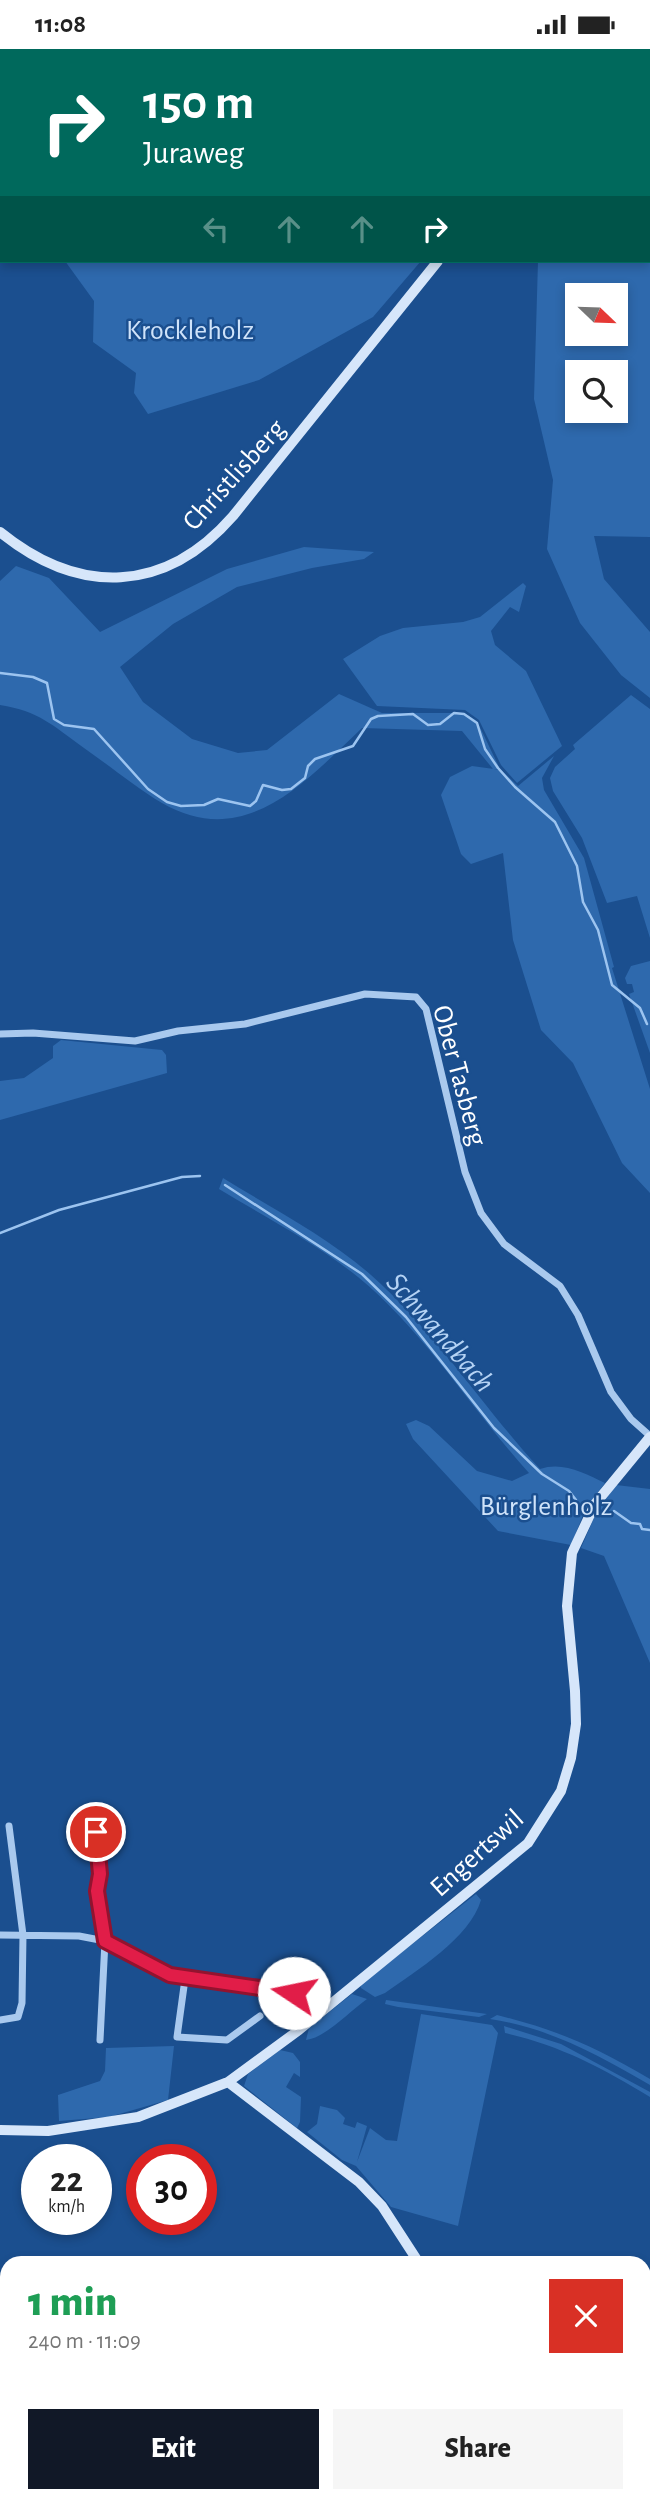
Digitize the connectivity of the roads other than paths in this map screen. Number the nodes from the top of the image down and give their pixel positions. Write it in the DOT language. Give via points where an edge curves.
graph roads {
  1 [pos="436,263"];
  2 [pos="0,532"];
  3 [pos="0,1034"];
  4 [pos="650,1437"];
  5 [pos="9,1826"];
  6 [pos="96,1832"];
  7 [pos="0,1935"];
  8 [pos="23,1935"];
  9 [pos="105,1941"];
  10 [pos="185,1979"];
  11 [pos="260,2016"];
  12 [pos="316,2016"];
  13 [pos="0,2020"];
  14 [pos="100,2040"];
  15 [pos="228,2082"];
  16 [pos="0,2130"];
  17 [pos="415,2256"];
  1 -- 2 [label="main road, Christlisberg" via="233,516 187,556 145,574 99,578 47,563"];
  3 -- 4 [label="street, Ober Tasberg" via="135,1041 245,1024 365,993 416,997 426,1009 465,1172 481,1213 504,1244 544,1271 566,1294 611,1392"];
  4 -- 12 [label="main road, Engertswil" via="608,1484 585,1520 572,1553 567,1606 576,1724 561,1791 528,1843"];
  5 -- 8 [label="street"];
  6 -- 9 [label="street" via="97,1891"];
  7 -- 8 [label="street"];
  8 -- 9 [label="street"];
  8 -- 13 [label="street" via="21,2011 16,2019"];
  9 -- 10 [label="street" via="152,1968"];
  9 -- 14 [label="street"];
  10 -- 11 [label="street" via="177,2037 227,2040"];
  10 -- 12 [label="street" via="285,1990"];
  12 -- 15 [label="main road, Engertswil"];
  15 -- 16 [label="main road, Engertswil" via="138,2117 48,2131"];
  15 -- 17 [label="main road" via="359,2182"];
}
